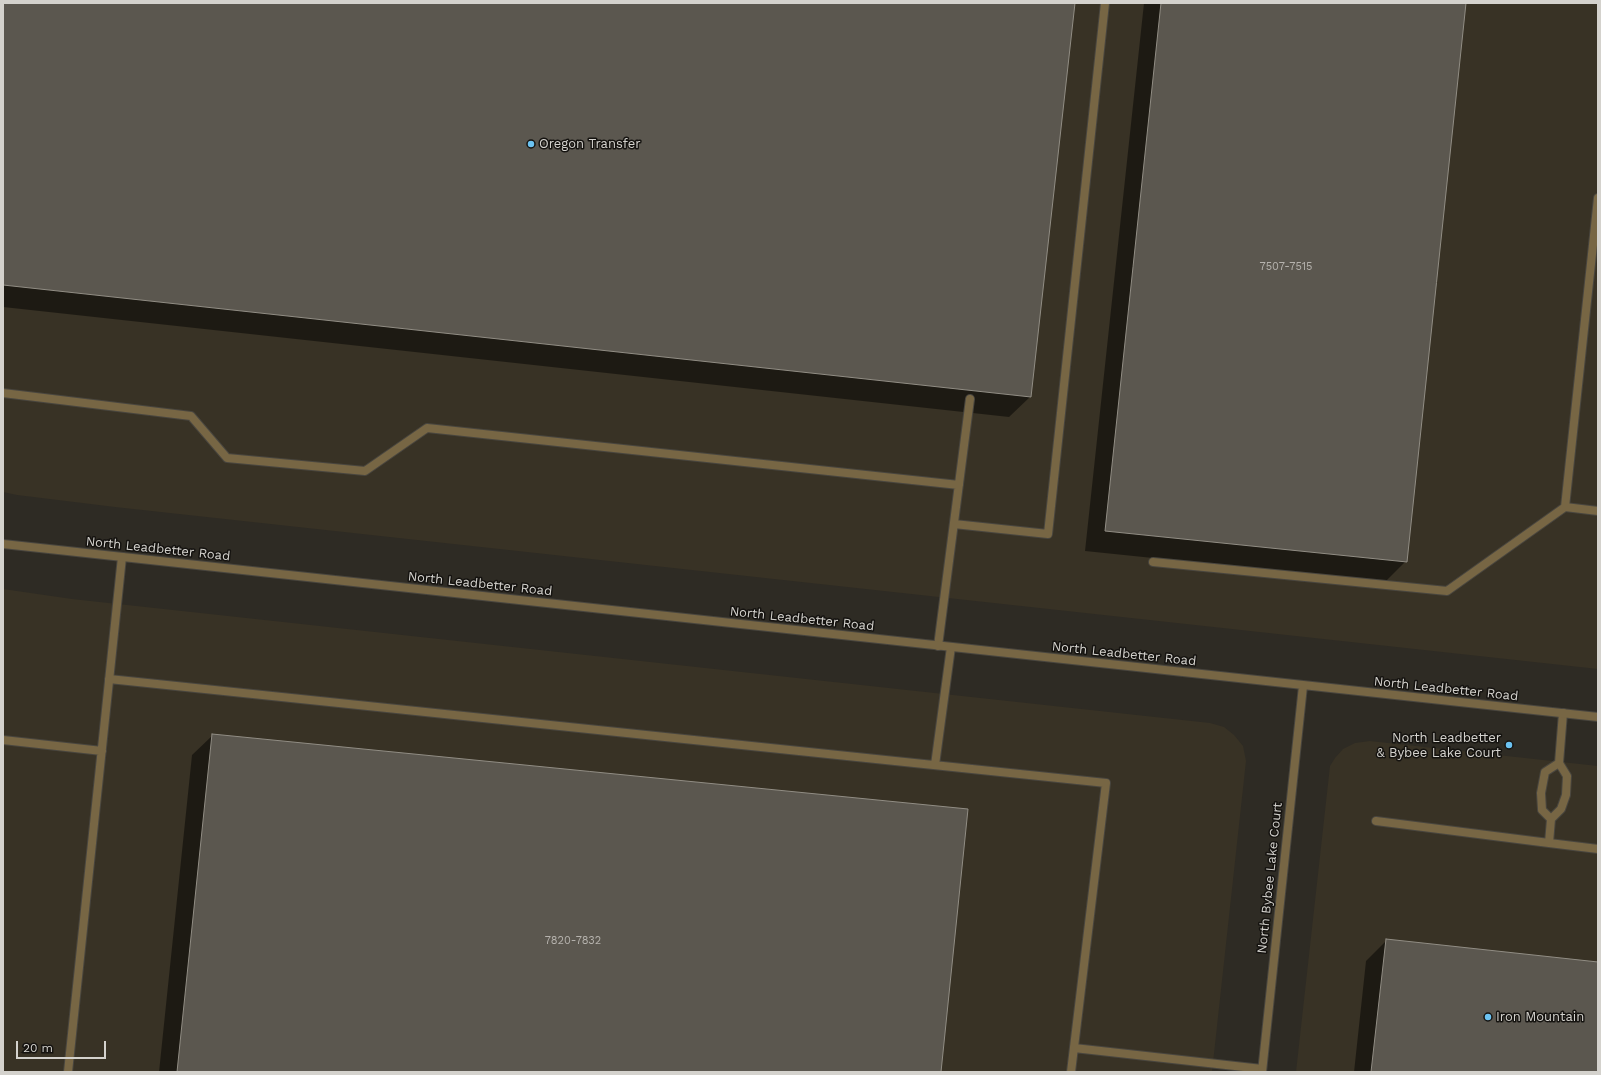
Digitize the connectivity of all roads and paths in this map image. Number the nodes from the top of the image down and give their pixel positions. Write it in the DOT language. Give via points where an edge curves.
graph roads {
  1 [pos="1105,3"];
  2 [pos="1598,198"];
  3 [pos="3,393"];
  4 [pos="970,399"];
  5 [pos="959,486"];
  6 [pos="1565,507"];
  7 [pos="1598,511"];
  8 [pos="954,524"];
  9 [pos="3,544"];
  10 [pos="122,557"];
  11 [pos="1153,562"];
  12 [pos="938,646"];
  13 [pos="951,647"];
  14 [pos="109,679"];
  15 [pos="1303,686"];
  16 [pos="1563,713"];
  17 [pos="1598,717"];
  18 [pos="3,740"];
  19 [pos="102,751"];
  20 [pos="1559,763"];
  21 [pos="935,765"];
  22 [pos="1551,819"];
  23 [pos="1376,821"];
  24 [pos="1549,844"];
  25 [pos="1598,849"];
  26 [pos="1074,1048"];
  27 [pos="1262,1070"];
  28 [pos="68,1072"];
  29 [pos="1071,1072"];
  1 -- 8 [label="street" via="1048,534"];
  2 -- 6 [label="street"];
  3 -- 5 [label="street" via="191,416 227,458 235,459 365,471 427,428"];
  4 -- 5 [label="street"];
  5 -- 8 [label="street"];
  6 -- 7 [label="street"];
  6 -- 11 [label="street" via="1447,591"];
  8 -- 12 [label="street"];
  9 -- 10 [label="street, North Leadbetter Road"];
  10 -- 12 [label="street, North Leadbetter Road"];
  10 -- 14 [label="street"];
  12 -- 13 [label="street, North Leadbetter Road"];
  13 -- 15 [label="street, North Leadbetter Road"];
  13 -- 21 [label="street"];
  14 -- 19 [label="street"];
  14 -- 21 [label="street"];
  15 -- 16 [label="street, North Leadbetter Road"];
  15 -- 27 [label="street, North Bybee Lake Court"];
  16 -- 17 [label="street, North Leadbetter Road"];
  16 -- 20 [label="street"];
  18 -- 19 [label="street"];
  19 -- 28 [label="street"];
  20 -- 22 [label="street" via="1567,776 1566,795 1561,809"];
  20 -- 22 [label="street" via="1545,772 1541,793 1542,810"];
  21 -- 26 [label="street" via="1106,783"];
  22 -- 24 [label="street"];
  23 -- 24 [label="street"];
  24 -- 25 [label="street"];
  26 -- 27 [label="street"];
  26 -- 29 [label="street"];
}
